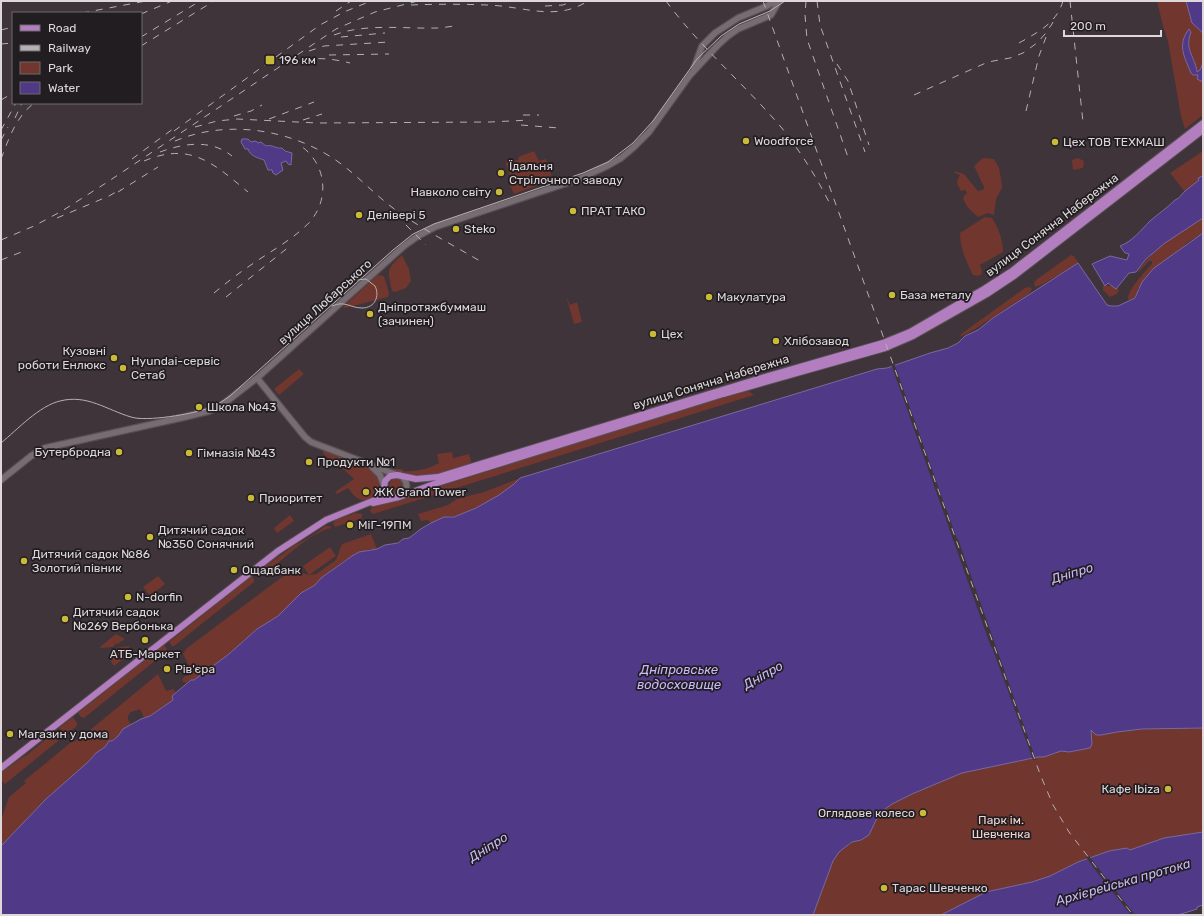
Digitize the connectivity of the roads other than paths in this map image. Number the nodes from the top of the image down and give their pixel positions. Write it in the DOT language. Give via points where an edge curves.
graph roads {
  1 [pos="776,1"];
  2 [pos="779,1"];
  3 [pos="690,75"];
  4 [pos="1203,123"];
  5 [pos="1203,130"];
  6 [pos="257,378"];
  7 [pos="368,465"];
  8 [pos="398,475"];
  9 [pos="1,480"];
  10 [pos="384,487"];
  11 [pos="398,497"];
  12 [pos="370,503"];
  13 [pos="1,768"];
  1 -- 3 [label="main road" via="738,18 715,32 702,46"];
  2 -- 3 [label="main road" via="768,16 724,38"];
  3 -- 6 [label="main road, вулиця Любарського" via="657,122 633,148 614,162 596,172 435,227 418,236"];
  4 -- 8 [label="main road, вулиця Сонячна Набережна" via="1012,271 899,337 870,348 688,400 446,475 422,479"];
  5 -- 11 [label="main road, вулиця Сонячна Набережна" via="1014,276 901,342 716,396"];
  6 -- 7 [label="main road" via="307,440"];
  6 -- 9 [label="main road, вулиця Любарського" via="222,405 209,411 40,450"];
  7 -- 8 [label="main road"];
  7 -- 10 [label="main road" via="378,472"];
  8 -- 10 [label="main road, вулиця Сонячна Набережна" via="388,477"];
  8 -- 11 [label="main road" via="406,481 407,486 405,492"];
  10 -- 11 [label="main road" via="388,495"];
  10 -- 12 [label="main road, вулиця Сонячна Набережна" via="378,498"];
  11 -- 12 [label="main road, вулиця Сонячна Набережна"];
  12 -- 13 [label="main road, вулиця Сонячна Набережна" via="335,515 278,551"];
}
